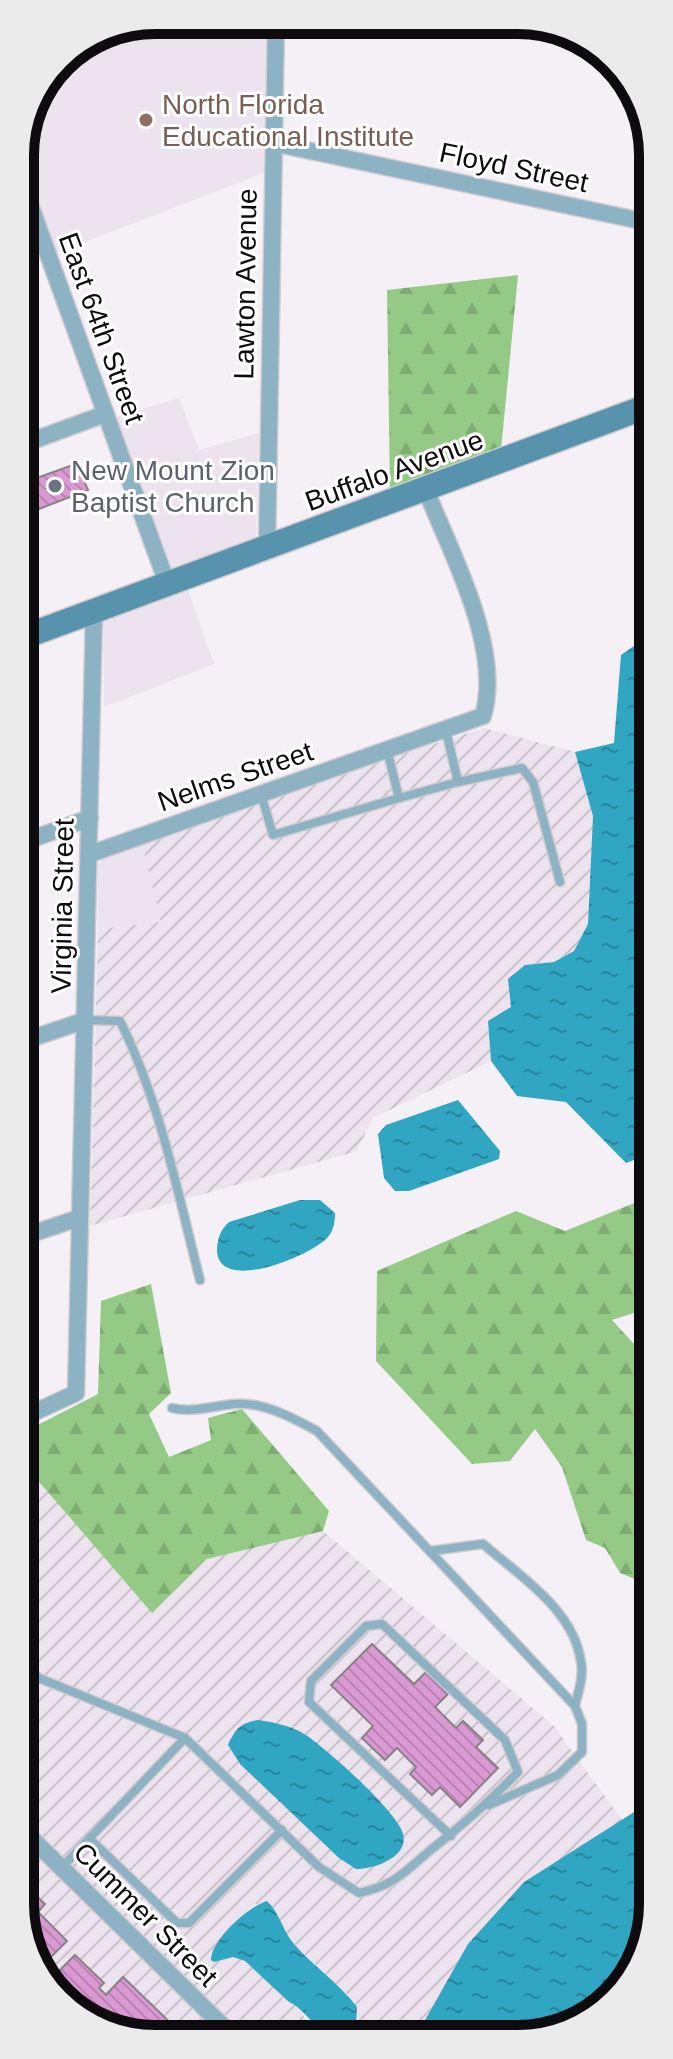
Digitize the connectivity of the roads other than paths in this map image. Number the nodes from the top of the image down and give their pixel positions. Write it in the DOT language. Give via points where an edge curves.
graph roads {
  1 [pos="276,34"];
  2 [pos="273,143"];
  3 [pos="34,216"];
  4 [pos="639,220"];
  5 [pos="639,410"];
  6 [pos="105,414"];
  7 [pos="34,440"];
  8 [pos="426,490"];
  9 [pos="267,549"];
  10 [pos="168,586"];
  11 [pos="94,612"];
  12 [pos="34,633"];
  13 [pos="446,731"];
  14 [pos="392,748"];
  15 [pos="458,782"];
  16 [pos="261,794"];
  17 [pos="399,798"];
  18 [pos="90,818"];
  19 [pos="34,838"];
  20 [pos="90,854"];
  21 [pos="560,882"];
  22 [pos="86,1020"];
  23 [pos="34,1038"];
  24 [pos="79,1218"];
  25 [pos="34,1233"];
  26 [pos="200,1280"];
  27 [pos="172,1408"];
  28 [pos="34,1412"];
  29 [pos="430,1551"];
  30 [pos="34,1674"];
  31 [pos="575,1706"];
  32 [pos="185,1738"];
  33 [pos="485,1807"];
  34 [pos="282,1830"];
  35 [pos="451,1836"];
  36 [pos="89,1838"];
  37 [pos="34,1840"];
  38 [pos="62,1867"];
  39 [pos="222,2025"];
  1 -- 2 [label="street, Lawton Avenue"];
  2 -- 4 [label="street, Floyd Street"];
  2 -- 9 [label="street, Lawton Avenue"];
  3 -- 6 [label="street, East 64th Street"];
  5 -- 8 [label="street, Buffalo Avenue"];
  6 -- 7 [label="street"];
  6 -- 10 [label="street, East 64th Street"];
  8 -- 9 [label="street, Buffalo Avenue"];
  8 -- 13 [label="street, Nelms Street" via="485,643 483,716"];
  9 -- 10 [label="street, Buffalo Avenue"];
  10 -- 11 [label="street, Buffalo Avenue"];
  11 -- 12 [label="street, Buffalo Avenue"];
  11 -- 18 [label="street, Virginia Street"];
  13 -- 14 [label="street, Nelms Street"];
  13 -- 15 [label="lane"];
  14 -- 16 [label="street, Nelms Street"];
  14 -- 17 [label="lane"];
  15 -- 17 [label="lane"];
  15 -- 21 [label="lane" via="522,768 533,782"];
  16 -- 17 [label="lane" via="273,835"];
  16 -- 20 [label="street, Nelms Street"];
  18 -- 19 [label="street"];
  18 -- 20 [label="street, Virginia Street"];
  20 -- 22 [label="street, Virginia Street"];
  22 -- 23 [label="street"];
  22 -- 24 [label="street, Virginia Street"];
  22 -- 26 [label="lane" via="120,1021 131,1043 155,1109"];
  24 -- 25 [label="street"];
  24 -- 28 [label="street, Virginia Street" via="76,1393"];
  27 -- 29 [label="lane" via="186,1412 238,1403 282,1413 317,1431"];
  29 -- 31 [label="lane"];
  29 -- 31 [label="lane" via="483,1544 548,1600 576,1641 582,1666"];
  30 -- 32 [label="lane"];
  31 -- 33 [label="lane" via="582,1724 582,1752 558,1775"];
  32 -- 34 [label="lane"];
  32 -- 36 [label="lane"];
  33 -- 35 [label="lane"];
  33 -- 35 [label="lane" via="518,1772 505,1740 382,1624 366,1626 311,1681 309,1702"];
  34 -- 35 [label="lane" via="319,1867 359,1893 402,1878"];
  34 -- 36 [label="lane" via="189,1923 177,1923"];
  36 -- 38 [label="lane"];
  37 -- 38 [label="street, Cummer Street"];
  38 -- 39 [label="street, Cummer Street"];
}
